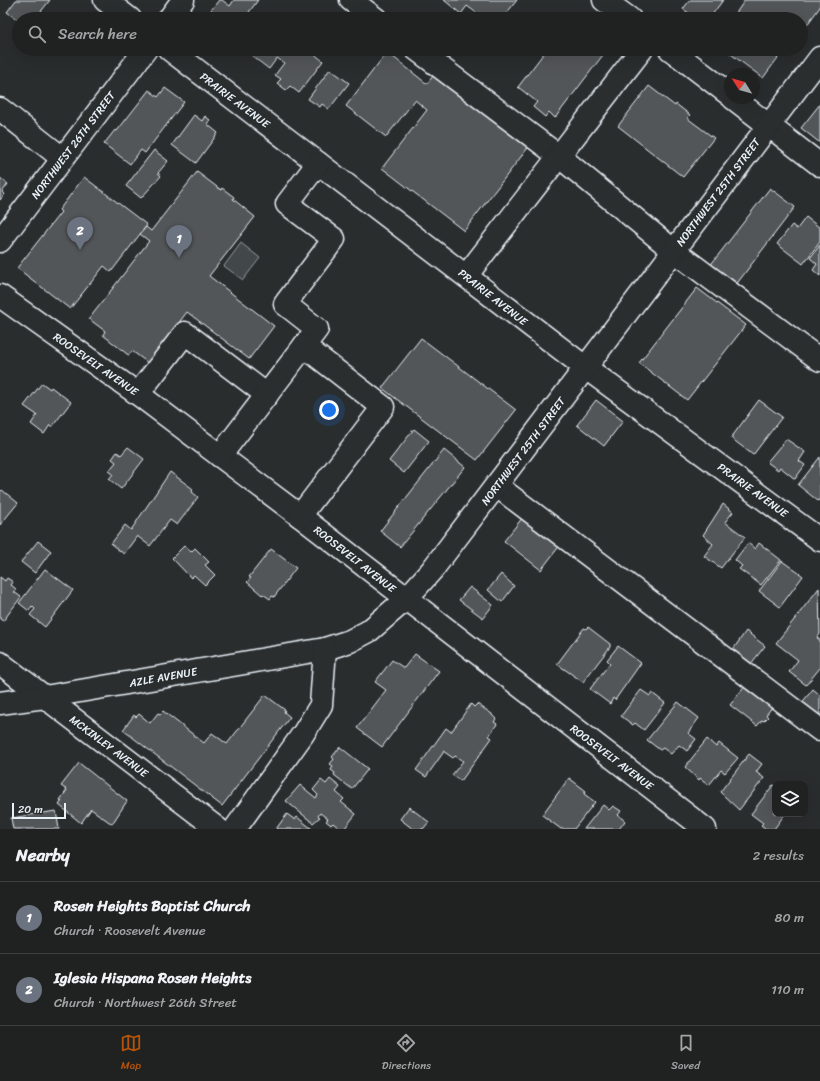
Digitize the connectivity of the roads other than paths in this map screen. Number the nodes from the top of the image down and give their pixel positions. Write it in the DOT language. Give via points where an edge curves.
graph roads {
  1 [pos="105,0"];
  2 [pos="183,0"];
  3 [pos="351,0"];
  4 [pos="604,0"];
  5 [pos="121,12"];
  6 [pos="174,12"];
  7 [pos="367,12"];
  8 [pos="620,12"];
  9 [pos="141,56"];
  10 [pos="178,56"];
  11 [pos="425,56"];
  12 [pos="637,56"];
  13 [pos="679,56"];
  14 [pos="820,58"];
  15 [pos="724,90"];
  16 [pos="741,104"];
  17 [pos="0,110"];
  18 [pos="769,125"];
  19 [pos="560,157"];
  20 [pos="62,158"];
  21 [pos="318,163"];
  22 [pos="820,165"];
  23 [pos="0,241"];
  24 [pos="674,251"];
  25 [pos="466,276"];
  26 [pos="0,296"];
  27 [pos="304,346"];
  28 [pos="820,360"];
  29 [pos="586,368"];
  30 [pos="138,394"];
  31 [pos="267,395"];
  32 [pos="220,456"];
  33 [pos="497,486"];
  34 [pos="300,516"];
  35 [pos="820,540"];
  36 [pos="406,600"];
  37 [pos="325,649"];
  38 [pos="0,663"];
  39 [pos="45,697"];
  40 [pos="0,703"];
  41 [pos="820,730"];
  42 [pos="218,829"];
  43 [pos="235,829"];
  44 [pos="705,829"];
  1 -- 5 [label="street"];
  2 -- 6 [label="street"];
  3 -- 7 [label="street"];
  4 -- 8 [label="street"];
  9 -- 20 [label="street, NORTHWEST 26TH STREET"];
  10 -- 21 [label="street, PRAIRIE AVENUE"];
  11 -- 19 [label="street"];
  12 -- 19 [label="street"];
  13 -- 15 [label="street"];
  14 -- 18 [label="street, NORTHWEST 25TH STREET"];
  16 -- 18 [label="street"];
  17 -- 20 [label="street"];
  18 -- 22 [label="street"];
  18 -- 24 [label="street, NORTHWEST 25TH STREET"];
  19 -- 24 [label="street"];
  19 -- 25 [label="street"];
  20 -- 23 [label="street, NORTHWEST 26TH STREET"];
  21 -- 25 [label="street, PRAIRIE AVENUE"];
  21 -- 27 [label="street" via="287,204 334,239 285,304 317,329"];
  24 -- 28 [label="street"];
  24 -- 29 [label="street, NORTHWEST 25TH STREET"];
  25 -- 29 [label="street, PRAIRIE AVENUE"];
  26 -- 30 [label="street, ROOSEVELT AVENUE"];
  27 -- 31 [label="street"];
  27 -- 34 [label="street" via="383,407"];
  29 -- 33 [label="street, NORTHWEST 25TH STREET"];
  29 -- 35 [label="street, PRAIRIE AVENUE"];
  30 -- 31 [label="street" via="185,333"];
  30 -- 32 [label="street, ROOSEVELT AVENUE"];
  31 -- 32 [label="street"];
  32 -- 34 [label="street, ROOSEVELT AVENUE"];
  33 -- 36 [label="street, NORTHWEST 25TH STREET"];
  33 -- 41 [label="street"];
  34 -- 36 [label="street, ROOSEVELT AVENUE"];
  36 -- 37 [label="street, NORTHWEST 25TH STREET" via="369,631 350,641"];
  36 -- 44 [label="street, ROOSEVELT AVENUE"];
  37 -- 39 [label="street, AZLE AVENUE"];
  37 -- 43 [label="street" via="321,705"];
  38 -- 39 [label="street, MCKINLEY AVENUE"];
  39 -- 40 [label="street, AZLE AVENUE"];
  39 -- 42 [label="street, MCKINLEY AVENUE"];
}
